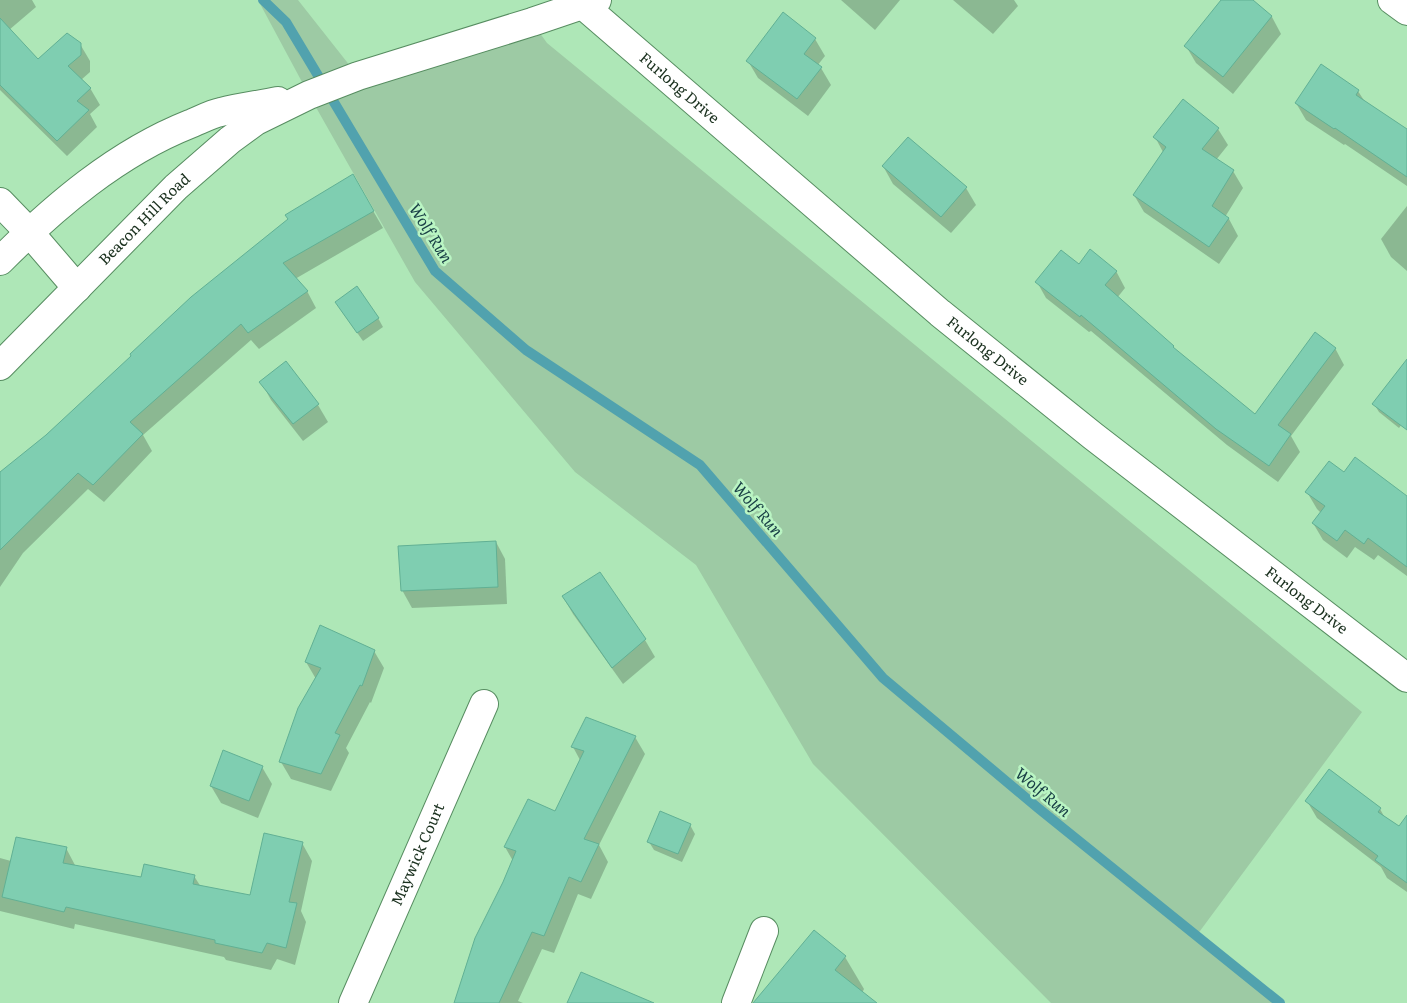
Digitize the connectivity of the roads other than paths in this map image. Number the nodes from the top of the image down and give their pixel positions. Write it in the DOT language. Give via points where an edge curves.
graph roads {
  1 [pos="1392,0"];
  2 [pos="586,2"];
  3 [pos="1407,11"];
  4 [pos="308,95"];
  5 [pos="0,202"];
  6 [pos="29,232"];
  7 [pos="0,261"];
  8 [pos="77,288"];
  9 [pos="0,366"];
  10 [pos="1407,678"];
  11 [pos="484,704"];
  12 [pos="764,931"];
  13 [pos="353,1003"];
  14 [pos="736,1003"];
  1 -- 3 [label="street"];
  2 -- 4 [label="street, Beacon Hill Road"];
  2 -- 10 [label="street, Furlong Drive" via="940,313 1093,436"];
  4 -- 6 [label="street, Beacon Hill Road" via="220,112 170,132 105,170"];
  4 -- 8 [label="street, Beacon Hill Road" via="256,121 230,140 176,187"];
  5 -- 6 [label="street"];
  6 -- 7 [label="street, Beacon Hill Road"];
  6 -- 8 [label="street"];
  8 -- 9 [label="street, Beacon Hill Road"];
  11 -- 13 [label="street, Maywick Court"];
  12 -- 14 [label="street"];
}
